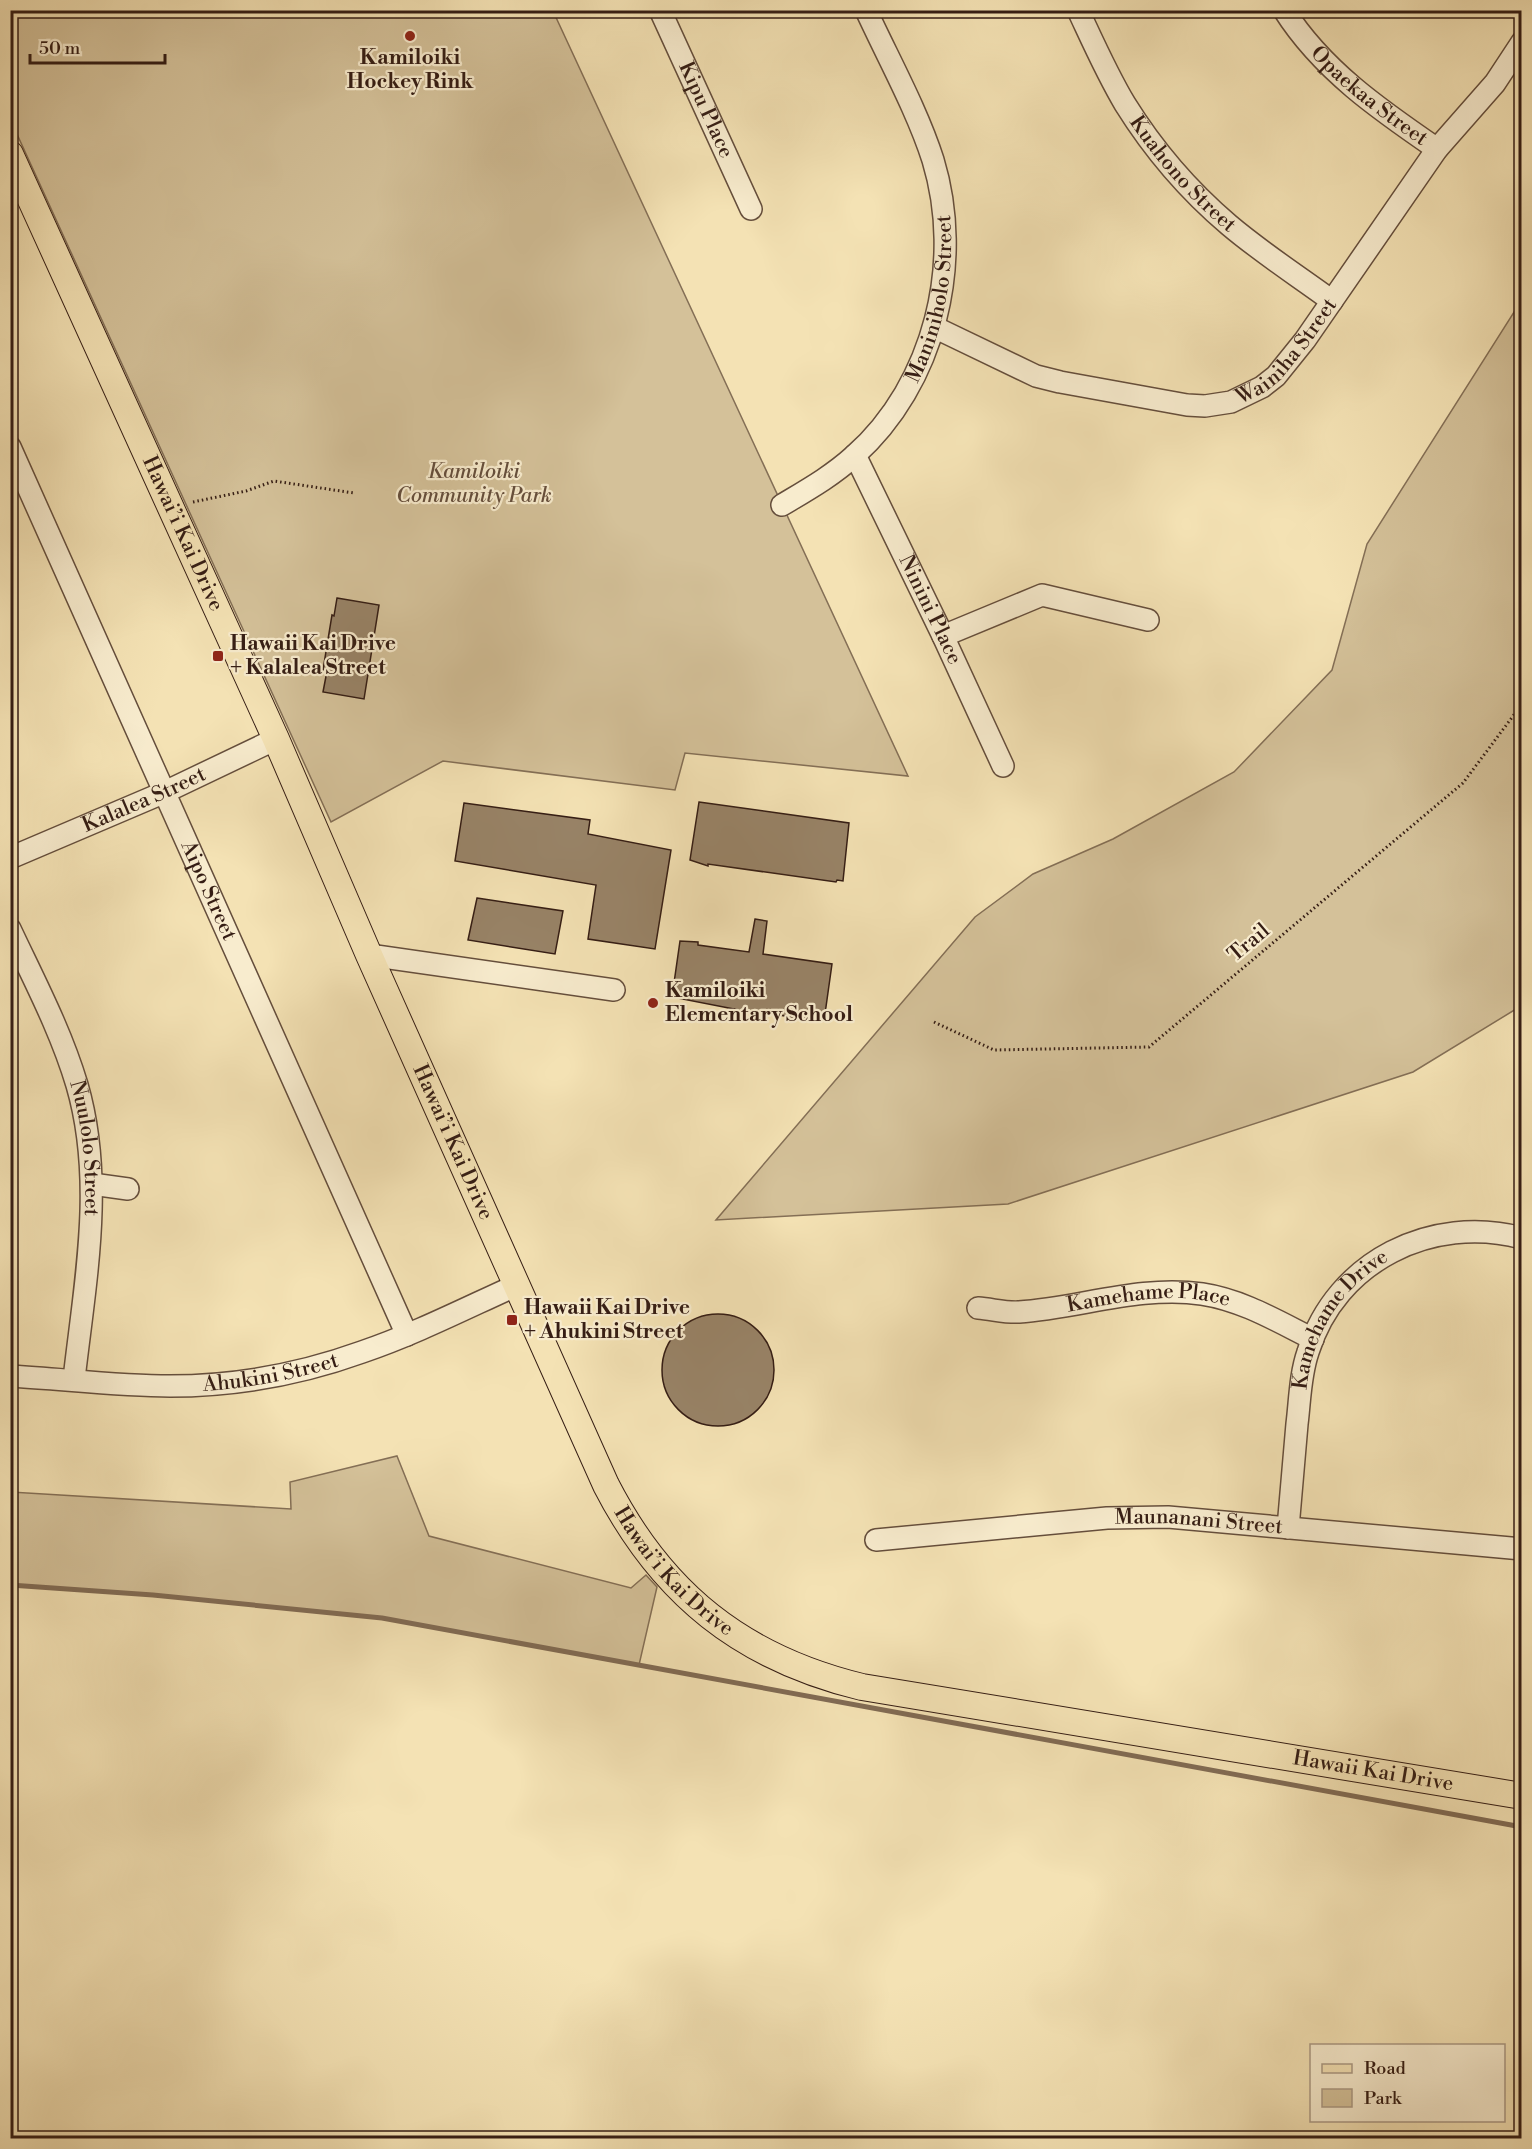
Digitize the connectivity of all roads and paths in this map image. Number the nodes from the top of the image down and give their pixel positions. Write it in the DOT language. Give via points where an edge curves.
graph roads {
  1 [pos="660,10"];
  2 [pos="866,10"];
  3 [pos="1078,10"];
  4 [pos="1284,10"];
  5 [pos="1521,42"];
  6 [pos="1437,149"];
  7 [pos="10,154"];
  8 [pos="751,209"];
  9 [pos="1332,301"];
  10 [pos="934,327"];
  11 [pos="10,447"];
  12 [pos="855,455"];
  13 [pos="354,493"];
  14 [pos="783,505"];
  15 [pos="170,507"];
  16 [pos="1148,620"];
  17 [pos="943,636"];
  18 [pos="1521,704"];
  19 [pos="276,739"];
  20 [pos="1003,766"];
  21 [pos="165,792"];
  22 [pos="10,858"];
  23 [pos="10,929"];
  24 [pos="369,955"];
  25 [pos="614,990"];
  26 [pos="934,1022"];
  27 [pos="92,1184"];
  28 [pos="128,1189"];
  29 [pos="1521,1238"];
  30 [pos="517,1285"];
  31 [pos="978,1308"];
  32 [pos="406,1335"];
  33 [pos="1312,1339"];
  34 [pos="10,1376"];
  35 [pos="74,1379"];
  36 [pos="1288,1528"];
  37 [pos="876,1540"];
  38 [pos="1521,1549"];
  39 [pos="1227,1747"];
  40 [pos="1521,1796"];
  1 -- 8 [label="street, Kipu Place"];
  2 -- 10 [label="street, Maniniholo Street" via="925,137 939,184 945,258"];
  3 -- 9 [label="street, Kuahono Street" via="1125,104 1172,168 1228,224"];
  4 -- 6 [label="street, Opaekaa Street" via="1308,42 1354,89"];
  5 -- 6 [label="street, Wainiha Street" via="1495,83"];
  6 -- 9 [label="street, Wainiha Street"];
  7 -- 15 [label="main road, Hawai’i Kai Drive"];
  9 -- 10 [label="street, Wainiha Street" via="1287,363 1262,387 1231,402 1205,406 1035,376"];
  10 -- 12 [label="street, Maniniholo Street" via="902,398"];
  11 -- 21 [label="street, Aipo Street"];
  12 -- 14 [label="street, Maniniholo Street"];
  12 -- 17 [label="street, Ninini Place"];
  13 -- 15 [label="path" via="274,482"];
  15 -- 19 [label="main road, Hawai’i Kai Drive"];
  16 -- 17 [label="street" via="1042,596"];
  17 -- 20 [label="street, Ninini Place"];
  18 -- 26 [label="path, Trail" via="1463,783 1149,1047 994,1050"];
  19 -- 21 [label="street, Kalalea Street"];
  19 -- 24 [label="main road, Hawai’i Kai Drive"];
  21 -- 22 [label="street, Kalalea Street"];
  21 -- 32 [label="street, Aipo Street"];
  23 -- 27 [label="street, Nuulolo Street" via="54,1023 77,1086"];
  24 -- 25 [label="street"];
  24 -- 30 [label="main road, Hawai’i Kai Drive"];
  27 -- 28 [label="street"];
  27 -- 35 [label="street, Nuulolo Street"];
  29 -- 33 [label="street, Kamehame Drive" via="1480,1231 1450,1233 1393,1250 1345,1287"];
  30 -- 32 [label="street, Ahukini Street"];
  30 -- 39 [label="main road, Hawai’i Kai Drive" via="606,1485 637,1539 676,1586 740,1637 803,1670 862,1687"];
  31 -- 33 [label="street, Kamehame Place" via="1018,1312 1149,1292 1185,1292 1237,1303"];
  32 -- 35 [label="street, Ahukini Street" via="315,1366 239,1381 171,1386"];
  33 -- 36 [label="street, Kamehame Drive" via="1301,1381"];
  34 -- 35 [label="street, Ahukini Street"];
  36 -- 37 [label="street, Maunanani Street" via="1138,1516"];
  36 -- 38 [label="street, Maunanani Street"];
  39 -- 40 [label="main road, Hawaii Kai Drive"];
}
